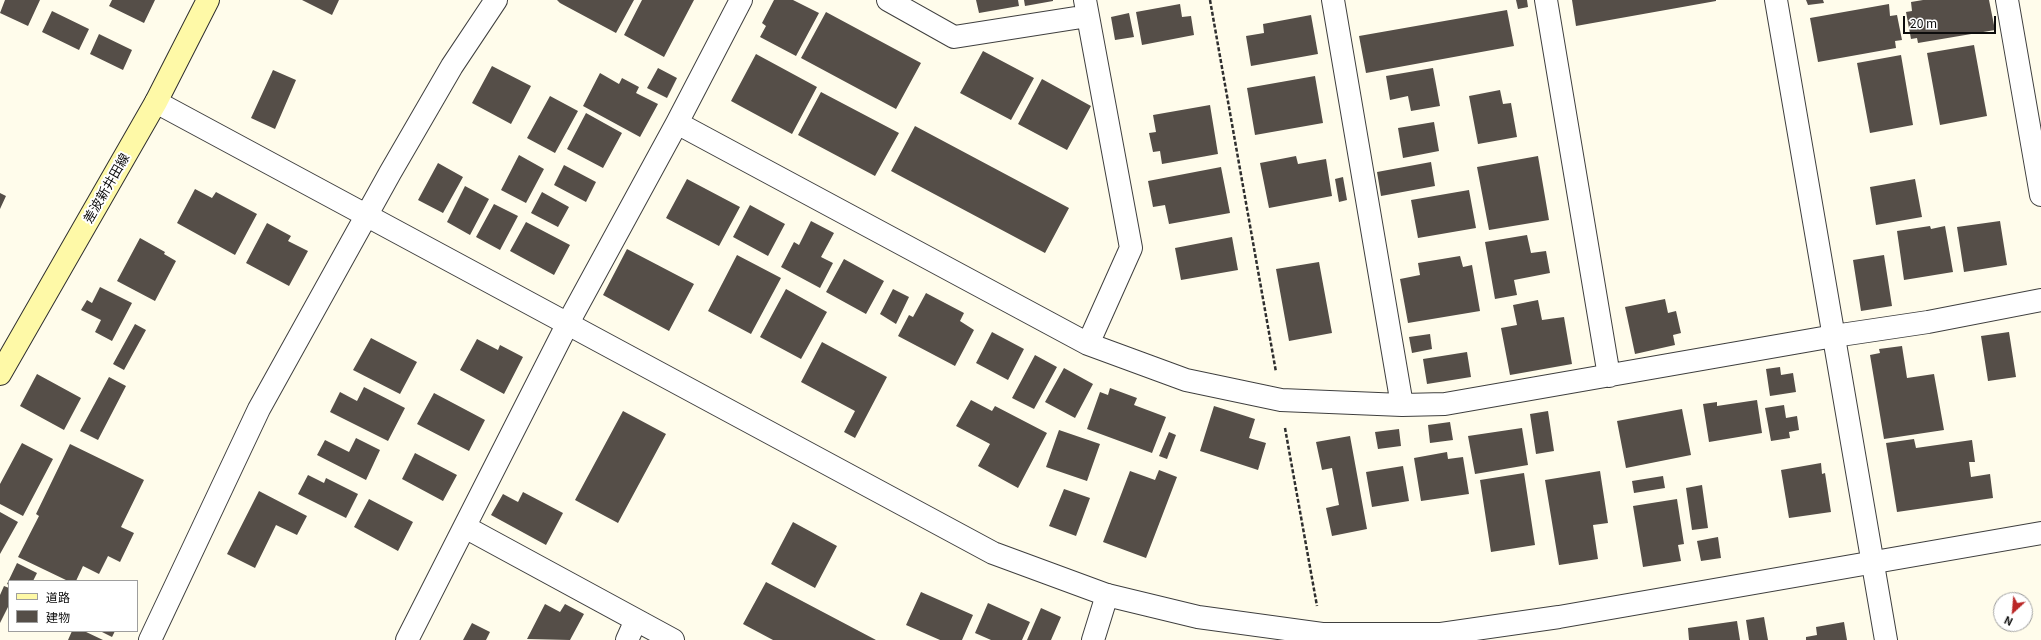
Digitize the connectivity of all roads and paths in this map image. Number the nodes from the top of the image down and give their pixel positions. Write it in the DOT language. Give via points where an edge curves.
graph roads {
  1 [pos="208,0"];
  2 [pos="496,0"];
  3 [pos="741,0"];
  4 [pos="888,0"];
  5 [pos="1210,0"];
  6 [pos="1332,0"];
  7 [pos="1546,0"];
  8 [pos="1776,0"];
  9 [pos="2007,0"];
  10 [pos="1086,8"];
  11 [pos="156,102"];
  12 [pos="677,123"];
  13 [pos="2041,195"];
  14 [pos="366,216"];
  15 [pos="2041,300"];
  16 [pos="568,323"];
  17 [pos="1834,336"];
  18 [pos="1088,344"];
  19 [pos="0,374"];
  20 [pos="1609,376"];
  21 [pos="1281,400"];
  22 [pos="1402,405"];
  23 [pos="466,527"];
  24 [pos="2041,533"];
  25 [pos="1873,561"];
  26 [pos="1107,594"];
  27 [pos="636,620"];
  28 [pos="1322,634"];
  29 [pos="1441,637"];
  30 [pos="150,640"];
  31 [pos="407,640"];
  32 [pos="626,640"];
  33 [pos="673,640"];
  34 [pos="1093,640"];
  35 [pos="1886,640"];
  1 -- 11 [label="main road, 差波新井田線"];
  2 -- 14 [label="street" via="452,66"];
  3 -- 12 [label="street"];
  4 -- 10 [label="street" via="954,37"];
  5 -- 21 [label="path"];
  6 -- 22 [label="street"];
  7 -- 20 [label="street"];
  8 -- 17 [label="street"];
  9 -- 13 [label="street"];
  10 -- 18 [label="street" via="1131,248"];
  11 -- 14 [label="street"];
  11 -- 19 [label="main road, 差波新井田線"];
  12 -- 16 [label="street"];
  12 -- 18 [label="street"];
  14 -- 16 [label="street"];
  14 -- 30 [label="street" via="259,409"];
  15 -- 17 [label="street" via="1928,322"];
  16 -- 23 [label="street"];
  16 -- 26 [label="street" via="993,553"];
  17 -- 20 [label="street"];
  17 -- 25 [label="street"];
  18 -- 21 [label="street" via="1186,380"];
  20 -- 22 [label="street" via="1445,404"];
  21 -- 22 [label="street"];
  21 -- 28 [label="path"];
  23 -- 27 [label="street"];
  23 -- 31 [label="street"];
  24 -- 25 [label="street"];
  25 -- 29 [label="street"];
  25 -- 35 [label="street"];
  26 -- 28 [label="street" via="1198,617"];
  26 -- 34 [label="street"];
  27 -- 32 [label="street"];
  27 -- 33 [label="street"];
  28 -- 29 [label="street"];
}
